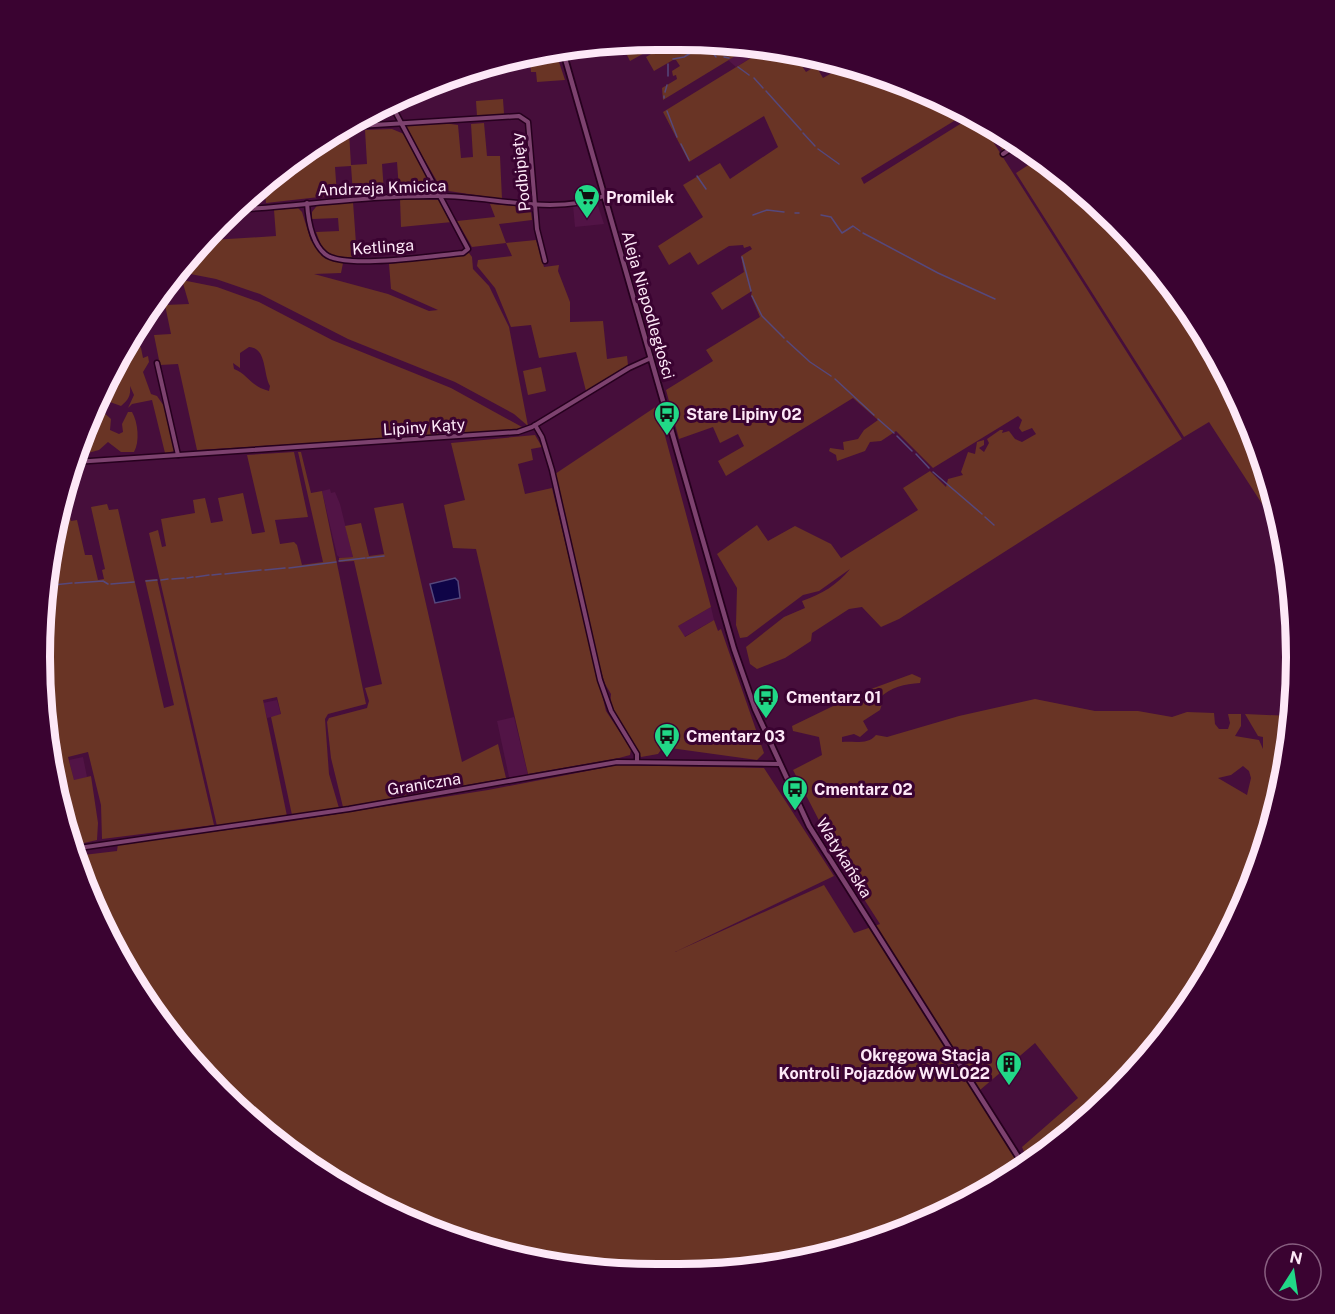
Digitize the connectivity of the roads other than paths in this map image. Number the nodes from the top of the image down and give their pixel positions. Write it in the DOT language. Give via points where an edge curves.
graph roads {
  1 [pos="565,57"];
  2 [pos="394,110"];
  3 [pos="400,123"];
  4 [pos="363,126"];
  5 [pos="1011,149"];
  6 [pos="1003,154"];
  7 [pos="442,196"];
  8 [pos="604,196"];
  9 [pos="307,203"];
  10 [pos="535,204"];
  11 [pos="247,209"];
  12 [pos="545,261"];
  13 [pos="651,358"];
  14 [pos="157,363"];
  15 [pos="536,425"];
  16 [pos="178,455"];
  17 [pos="83,460"];
  18 [pos="702,534"];
  19 [pos="637,761"];
  20 [pos="781,764"];
  21 [pos="81,848"];
  22 [pos="1020,1159"];
  1 -- 8 [label="street, Aleja Niepodległości"];
  2 -- 3 [label="street"];
  3 -- 4 [label="street, Podbipięty"];
  3 -- 7 [label="street"];
  3 -- 10 [label="street, Podbipięty" via="525,118"];
  5 -- 6 [label="street"];
  7 -- 9 [label="street, Andrzeja Kmicica"];
  7 -- 9 [label="street, Ketlinga" via="468,249 359,262 338,261 326,255 309,220"];
  7 -- 10 [label="street, Andrzeja Kmicica"];
  8 -- 10 [label="street, Andrzeja Kmicica" via="589,201"];
  8 -- 13 [label="street, Aleja Niepodległości"];
  9 -- 11 [label="street, Andrzeja Kmicica"];
  10 -- 12 [label="street, Podbipięty"];
  13 -- 15 [label="street, Lipiny Kąty"];
  13 -- 18 [label="street, Aleja Niepodległości"];
  14 -- 16 [label="street"];
  15 -- 16 [label="street, Lipiny Kąty" via="507,434"];
  15 -- 19 [label="street" via="552,470 602,688 637,754"];
  16 -- 17 [label="street, Lipiny Kąty"];
  18 -- 20 [label="street, Watykańska" via="743,678"];
  19 -- 20 [label="street, Graniczna"];
  19 -- 21 [label="street, Graniczna"];
  20 -- 22 [label="street, Watykańska" via="825,854"];
}
